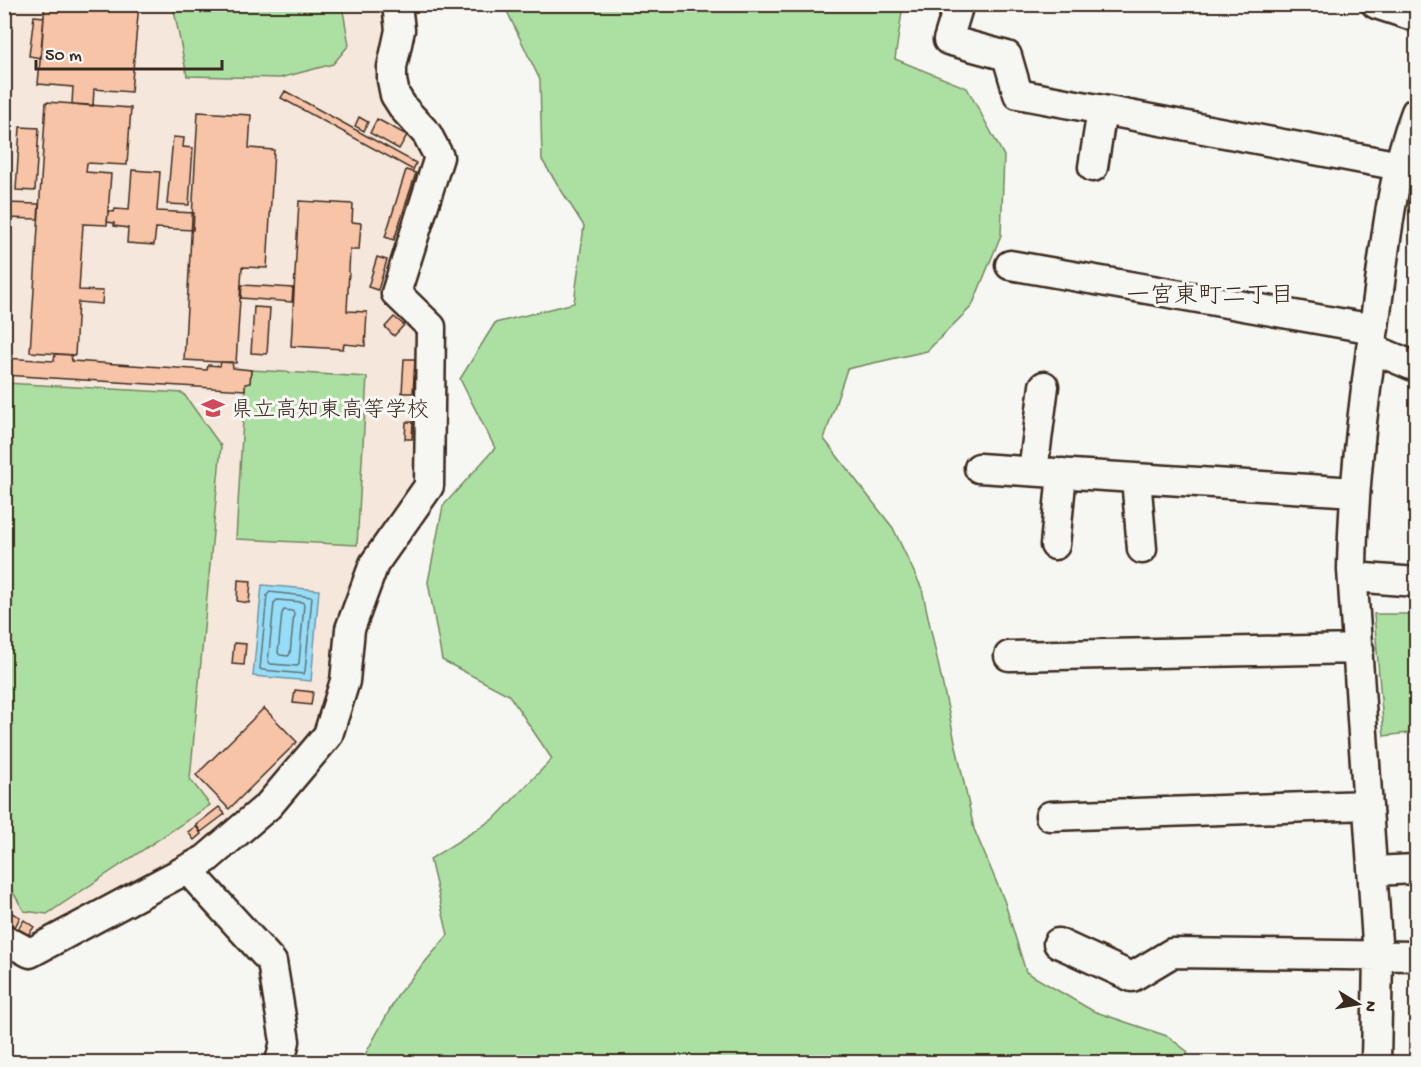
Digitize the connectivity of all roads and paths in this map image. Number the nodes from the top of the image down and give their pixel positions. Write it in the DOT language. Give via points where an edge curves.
graph roads {
  1 [pos="397,4"];
  2 [pos="959,4"];
  3 [pos="1376,4"];
  4 [pos="1416,17"];
  5 [pos="1102,110"];
  6 [pos="1416,112"];
  7 [pos="1092,167"];
  8 [pos="1403,184"];
  9 [pos="1010,265"];
  10 [pos="1372,338"];
  11 [pos="1416,367"];
  12 [pos="1044,386"];
  13 [pos="980,468"];
  14 [pos="1033,471"];
  15 [pos="1062,473"];
  16 [pos="1136,478"];
  17 [pos="1355,492"];
  18 [pos="1055,545"];
  19 [pos="1142,549"];
  20 [pos="1353,577"];
  21 [pos="1416,582"];
  22 [pos="1359,649"];
  23 [pos="1010,657"];
  24 [pos="1368,805"];
  25 [pos="1050,816"];
  26 [pos="187,869"];
  27 [pos="1416,869"];
  28 [pos="1373,872"];
  29 [pos="4,939"];
  30 [pos="1058,943"];
  31 [pos="1416,956"];
  32 [pos="1378,957"];
  33 [pos="280,1062"];
  34 [pos="1376,1062"];
  1 -- 26 [label="street" via="400,30 392,68 395,95 427,134 439,157 396,293 431,327 429,486 374,564 350,629 345,681 328,735 269,805 206,859"];
  2 -- 5 [label="street" via="948,40 1007,56 1018,94"];
  3 -- 4 [label="street"];
  5 -- 7 [label="street"];
  5 -- 8 [label="street"];
  6 -- 8 [label="street"];
  8 -- 10 [label="street"];
  9 -- 10 [label="street"];
  10 -- 11 [label="street"];
  10 -- 17 [label="street"];
  12 -- 14 [label="street"];
  13 -- 14 [label="street"];
  14 -- 15 [label="street"];
  15 -- 16 [label="street"];
  15 -- 18 [label="street"];
  16 -- 17 [label="street"];
  16 -- 19 [label="street"];
  17 -- 20 [label="street"];
  20 -- 21 [label="street"];
  20 -- 22 [label="street"];
  22 -- 23 [label="street"];
  22 -- 24 [label="street"];
  24 -- 25 [label="street"];
  24 -- 28 [label="street"];
  26 -- 29 [label="street" via="30,953"];
  26 -- 33 [label="street" via="272,962 285,1041"];
  27 -- 28 [label="street"];
  28 -- 32 [label="street"];
  30 -- 32 [label="street" via="1132,977 1172,953"];
  31 -- 32 [label="street"];
  32 -- 34 [label="street"];
}
